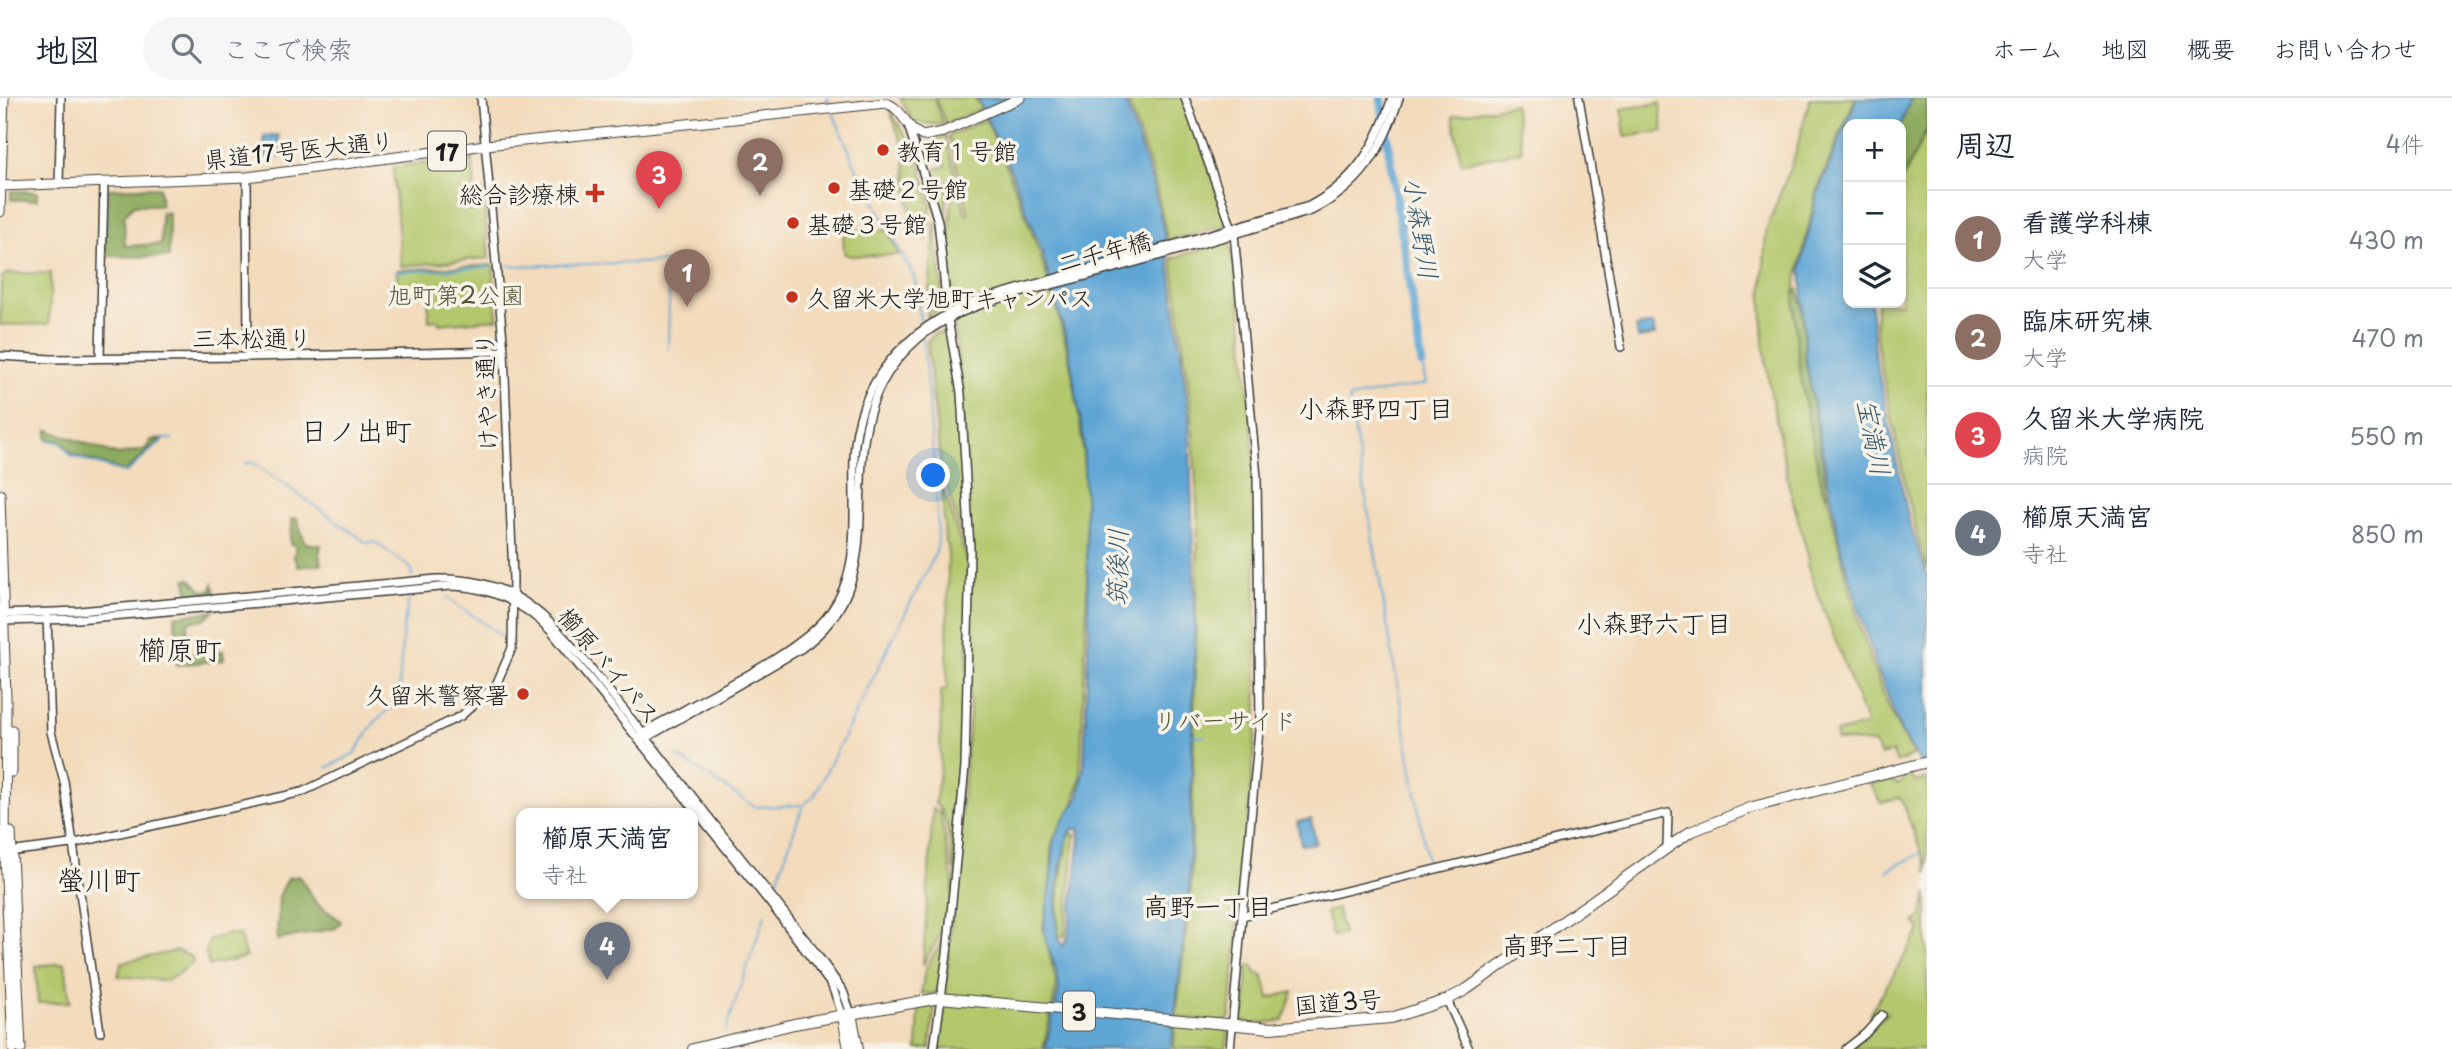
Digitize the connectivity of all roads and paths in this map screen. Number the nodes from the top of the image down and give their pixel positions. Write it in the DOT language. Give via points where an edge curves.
graph roads {
  1 [pos="4,98"];
  2 [pos="61,98"];
  3 [pos="481,98"];
  4 [pos="1020,98"];
  5 [pos="1185,98"];
  6 [pos="1392,98"];
  7 [pos="1399,98"];
  8 [pos="1579,98"];
  9 [pos="912,131"];
  10 [pos="1381,138"];
  11 [pos="486,145"];
  12 [pos="247,177"];
  13 [pos="104,184"];
  14 [pos="59,185"];
  15 [pos="1,186"];
  16 [pos="0,212"];
  17 [pos="1230,233"];
  18 [pos="949,315"];
  19 [pos="1621,347"];
  20 [pos="504,351"];
  21 [pos="0,356"];
  22 [pos="248,357"];
  23 [pos="100,358"];
  24 [pos="0,494"];
  25 [pos="513,597"];
  26 [pos="47,615"];
  27 [pos="2,617"];
  28 [pos="643,737"];
  29 [pos="1927,762"];
  30 [pos="71,844"];
  31 [pos="1667,847"];
  32 [pos="5,853"];
  33 [pos="1242,916"];
  34 [pos="943,998"];
  35 [pos="1447,1000"];
  36 [pos="847,1015"];
  37 [pos="1882,1015"];
  38 [pos="1233,1027"];
  39 [pos="100,1032"];
  40 [pos="13,1049"];
  41 [pos="21,1049"];
  42 [pos="693,1049"];
  43 [pos="849,1049"];
  44 [pos="858,1049"];
  45 [pos="934,1049"];
  46 [pos="1230,1049"];
  47 [pos="1469,1049"];
  48 [pos="1846,1049"];
  1 -- 15 [label="main road"];
  2 -- 14 [label="street"];
  3 -- 11 [label="street, けやき通り"];
  4 -- 9 [label="main road" via="943,132 923,136"];
  5 -- 17 [label="street"];
  6 -- 10 [label="street"];
  7 -- 10 [label="street" via="1388,131"];
  8 -- 19 [label="street"];
  9 -- 11 [label="main road, 県道17号医大通り / 17" via="892,104"];
  9 -- 18 [label="street" via="938,221"];
  10 -- 17 [label="street, 二千年橋" via="1355,173 1325,198"];
  11 -- 12 [label="main road, 県道17号医大通り / 17"];
  11 -- 20 [label="street, けやき通り"];
  12 -- 13 [label="main road, 県道17号医大通り / 17"];
  12 -- 22 [label="street"];
  13 -- 14 [label="main road, 県道17号医大通り / 17"];
  13 -- 23 [label="street"];
  14 -- 15 [label="main road, 県道17号医大通り / 17"];
  15 -- 16 [label="main road"];
  17 -- 18 [label="street, 二千年橋" via="997,295"];
  17 -- 33 [label="street" via="1255,441 1260,571 1260,719"];
  18 -- 28 [label="street, 二千年橋" via="930,327 876,387 855,444 852,558 835,606 795,644"];
  18 -- 34 [label="street" via="962,406 970,588 965,767"];
  20 -- 22 [label="street, 三本松通り"];
  20 -- 25 [label="street, けやき通り"];
  21 -- 23 [label="street, 三本松通り"];
  22 -- 23 [label="street, 三本松通り"];
  24 -- 27 [label="main road"];
  25 -- 26 [label="street, 櫛原バイパス" via="468,580 437,579"];
  25 -- 28 [label="street, 櫛原バイパス" via="557,627"];
  25 -- 30 [label="street, けやき通り" via="513,635 504,672 484,698 461,716 302,792"];
  26 -- 27 [label="street, 櫛原バイパス"];
  26 -- 30 [label="street" via="51,732 64,781"];
  27 -- 32 [label="main road" via="13,760"];
  28 -- 36 [label="street, 櫛原バイパス" via="843,991"];
  29 -- 31 [label="highway, 国道3号 / 3" via="1724,817"];
  30 -- 32 [label="street, けやき通り"];
  30 -- 39 [label="street"];
  31 -- 33 [label="street" via="1668,813"];
  31 -- 35 [label="highway, 国道3号 / 3"];
  32 -- 40 [label="main road"];
  32 -- 41 [label="main road"];
  33 -- 38 [label="street"];
  34 -- 36 [label="highway, 国道3号 / 3"];
  34 -- 38 [label="highway, 国道3号 / 3"];
  34 -- 45 [label="street"];
  35 -- 38 [label="highway, 国道3号 / 3" via="1366,1021"];
  35 -- 47 [label="street"];
  36 -- 42 [label="highway, 国道3号 / 3"];
  36 -- 43 [label="highway"];
  36 -- 44 [label="highway"];
  37 -- 48 [label="street"];
  38 -- 46 [label="street"];
}
